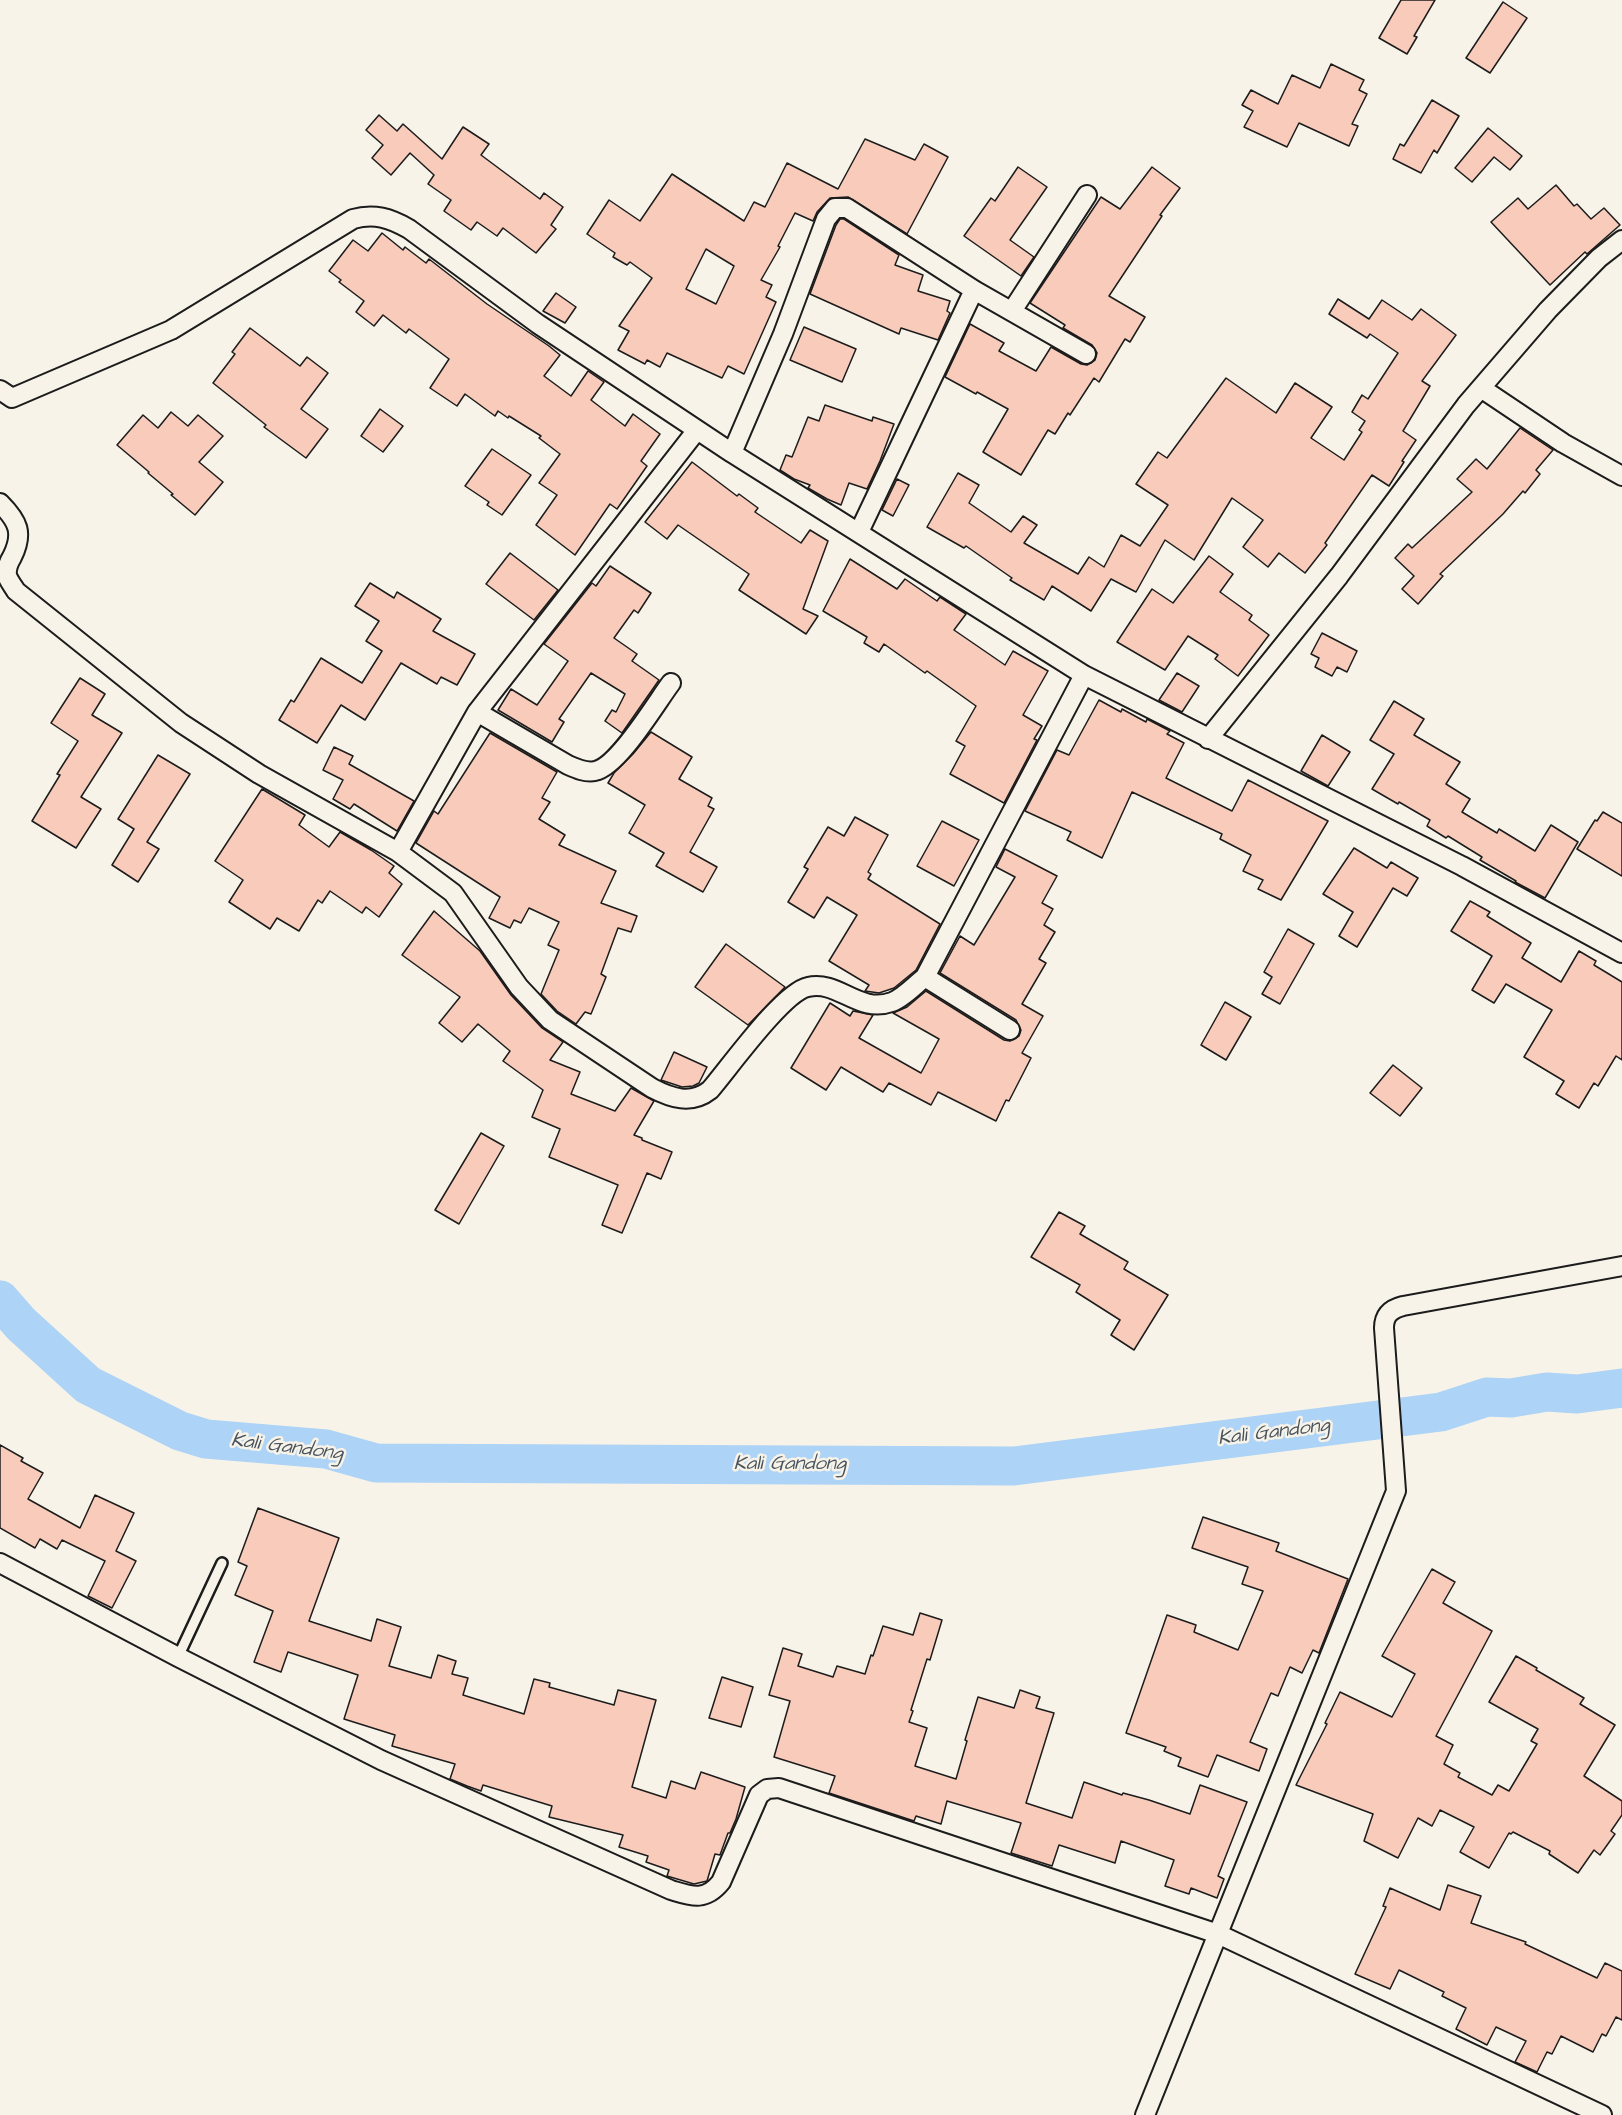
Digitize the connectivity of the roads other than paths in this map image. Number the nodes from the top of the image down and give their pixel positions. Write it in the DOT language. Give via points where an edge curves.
graph roads {
  1 [pos="1087,195"];
  2 [pos="1622,240"];
  3 [pos="974,290"];
  4 [pos="1012,311"];
  5 [pos="1086,354"];
  6 [pos="1481,388"];
  7 [pos="4,397"];
  8 [pos="697,430"];
  9 [pos="732,453"];
  10 [pos="1622,476"];
  11 [pos="0,503"];
  12 [pos="859,532"];
  13 [pos="3,575"];
  14 [pos="1084,675"];
  15 [pos="671,683"];
  16 [pos="477,712"];
  17 [pos="1208,739"];
  18 [pos="398,852"];
  19 [pos="1622,953"];
  20 [pos="925,978"];
  21 [pos="1010,1030"];
  22 [pos="1622,1266"];
  23 [pos="0,1563"];
  24 [pos="222,1563"];
  25 [pos="178,1657"];
  26 [pos="1218,1934"];
  27 [pos="1145,2115"];
  28 [pos="1602,2115"];
  1 -- 4 [label="street"];
  2 -- 6 [label="street" via="1548,310"];
  3 -- 4 [label="street"];
  3 -- 9 [label="street" via="847,208 835,208 826,219"];
  3 -- 12 [label="street"];
  4 -- 5 [label="street"];
  6 -- 10 [label="street" via="1563,443"];
  6 -- 17 [label="street" via="1339,576"];
  7 -- 8 [label="street" via="171,330 352,219 366,216 381,217 409,229 538,324"];
  8 -- 9 [label="street"];
  8 -- 16 [label="street"];
  9 -- 12 [label="street"];
  11 -- 13 [label="street" via="18,526 20,536"];
  12 -- 14 [label="street"];
  13 -- 18 [label="street" via="16,591 181,723 259,774"];
  14 -- 17 [label="street"];
  14 -- 20 [label="street"];
  15 -- 16 [label="street" via="618,756 596,771 568,765"];
  16 -- 18 [label="street"];
  17 -- 19 [label="street" via="1462,866"];
  18 -- 20 [label="street" via="453,893 519,987 550,1020 669,1097 702,1097 796,992 822,986 868,1005 881,1005 894,1001"];
  20 -- 21 [label="street"];
  22 -- 26 [label="street" via="1397,1307 1388,1312 1385,1345 1396,1491"];
  23 -- 25 [label="street"];
  24 -- 25 [label="lane"];
  25 -- 26 [label="street" via="381,1760 694,1897 714,1891 721,1882 759,1795 767,1789 780,1788"];
  26 -- 27 [label="street"];
  26 -- 28 [label="street"];
}
